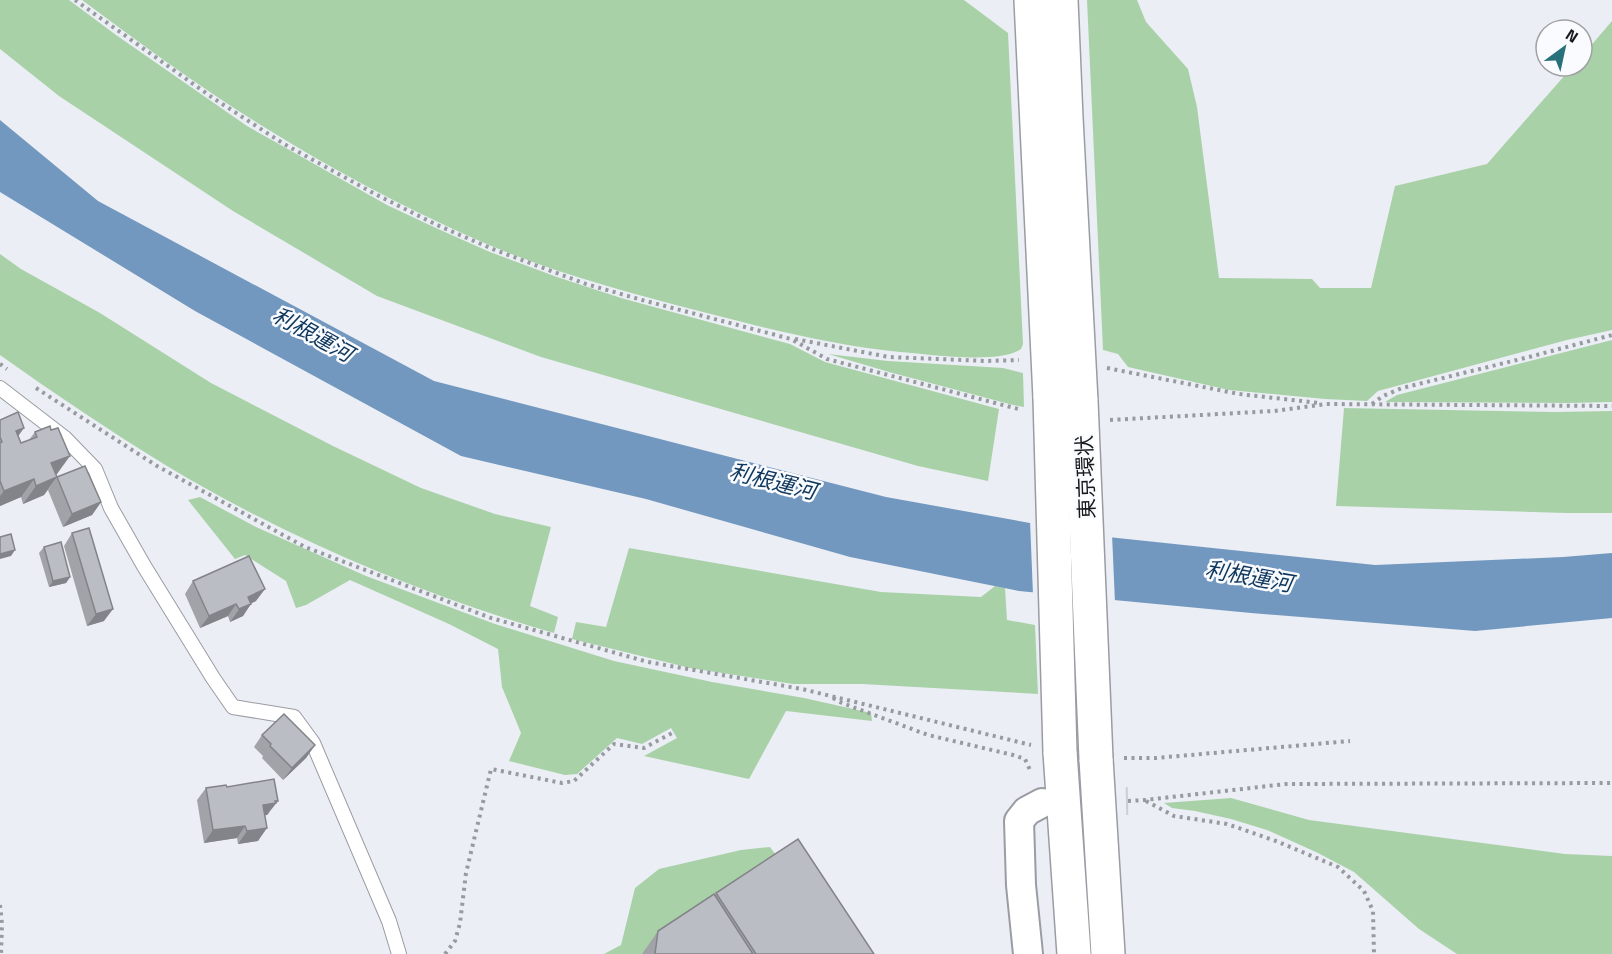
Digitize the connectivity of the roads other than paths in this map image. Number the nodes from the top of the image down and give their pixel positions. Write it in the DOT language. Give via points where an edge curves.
graph roads {
  1 [pos="1031,0"];
  2 [pos="1061,0"];
  3 [pos="0,388"];
  4 [pos="1066,407"];
  5 [pos="1038,805"];
  6 [pos="399,954"];
  7 [pos="1028,954"];
  8 [pos="1074,954"];
  9 [pos="1108,954"];
  1 -- 4 [label="highway, 東京環状"];
  2 -- 4 [label="highway, 東京環状" via="1066,130"];
  3 -- 6 [label="lane" via="65,438 95,469 111,508 144,566 233,707 294,717 313,743 389,921"];
  4 -- 8 [label="highway, 東京環状, bridge" via="1060,752"];
  4 -- 9 [label="highway, 東京環状, bridge"];
  5 -- 7 [label="street" via="1019,821"];
}
